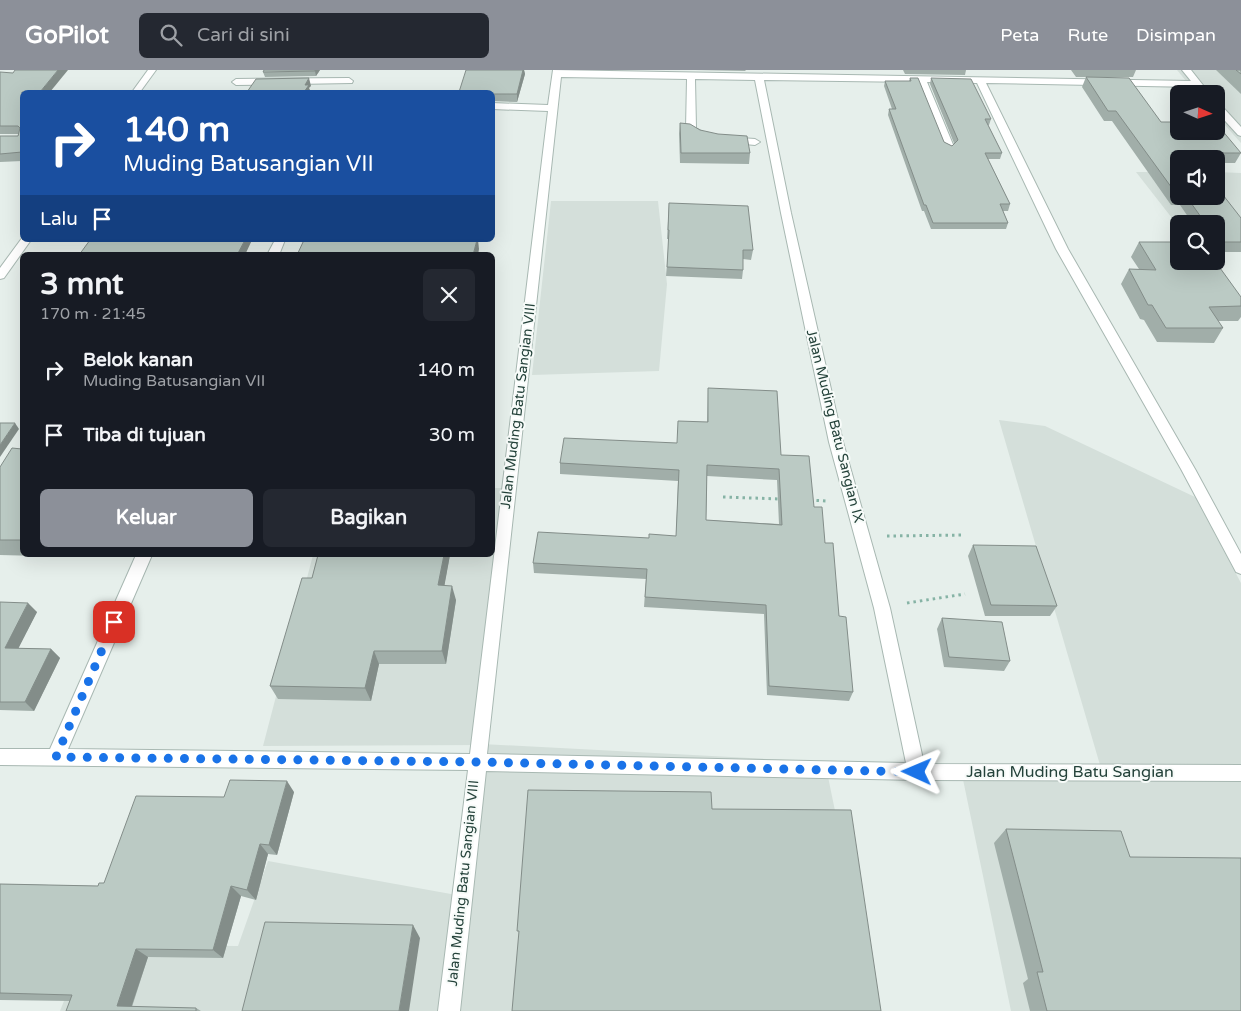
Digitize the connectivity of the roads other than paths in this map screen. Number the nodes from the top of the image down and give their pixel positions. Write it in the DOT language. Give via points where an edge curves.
graph roads {
  1 [pos="152,70"];
  2 [pos="354,70"];
  3 [pos="1186,70"];
  4 [pos="557,72"];
  5 [pos="691,76"];
  6 [pos="758,78"];
  7 [pos="349,80"];
  8 [pos="922,80"];
  9 [pos="980,81"];
  10 [pos="236,82"];
  11 [pos="1197,84"];
  12 [pos="137,90"];
  13 [pos="345,90"];
  14 [pos="495,106"];
  15 [pos="553,108"];
  16 [pos="1225,115"];
  17 [pos="1241,133"];
  18 [pos="755,142"];
  19 [pos="949,147"];
  20 [pos="25,242"];
  21 [pos="0,276"];
  22 [pos="143,557"];
  23 [pos="1241,568"];
  24 [pos="0,757"];
  25 [pos="56,757"];
  26 [pos="477,762"];
  27 [pos="917,772"];
  28 [pos="1241,773"];
  29 [pos="449,1011"];
  1 -- 12 [label="street"];
  2 -- 7 [label="street"];
  3 -- 11 [label="street"];
  4 -- 5 [label="street"];
  4 -- 15 [label="street, Jalan Muding Batu Sangian VIII"];
  5 -- 6 [label="street"];
  5 -- 18 [label="street" via="691,128 694,132 714,139"];
  6 -- 8 [label="street"];
  6 -- 27 [label="street, Jalan Muding Batu Sangian IX" via="830,413 882,608"];
  7 -- 10 [label="street"];
  7 -- 13 [label="street"];
  8 -- 9 [label="street"];
  8 -- 19 [label="street"];
  9 -- 11 [label="street"];
  9 -- 23 [label="street" via="1062,249"];
  14 -- 15 [label="street"];
  15 -- 26 [label="street, Jalan Muding Batu Sangian VIII"];
  16 -- 17 [label="street"];
  20 -- 21 [label="street"];
  22 -- 25 [label="street"];
  24 -- 25 [label="street, Jalan Muding Batu Sangian"];
  25 -- 26 [label="street, Jalan Muding Batu Sangian"];
  26 -- 27 [label="street, Jalan Muding Batu Sangian"];
  26 -- 29 [label="street, Jalan Muding Batu Sangian VIII"];
  27 -- 28 [label="street, Jalan Muding Batu Sangian"];
}
